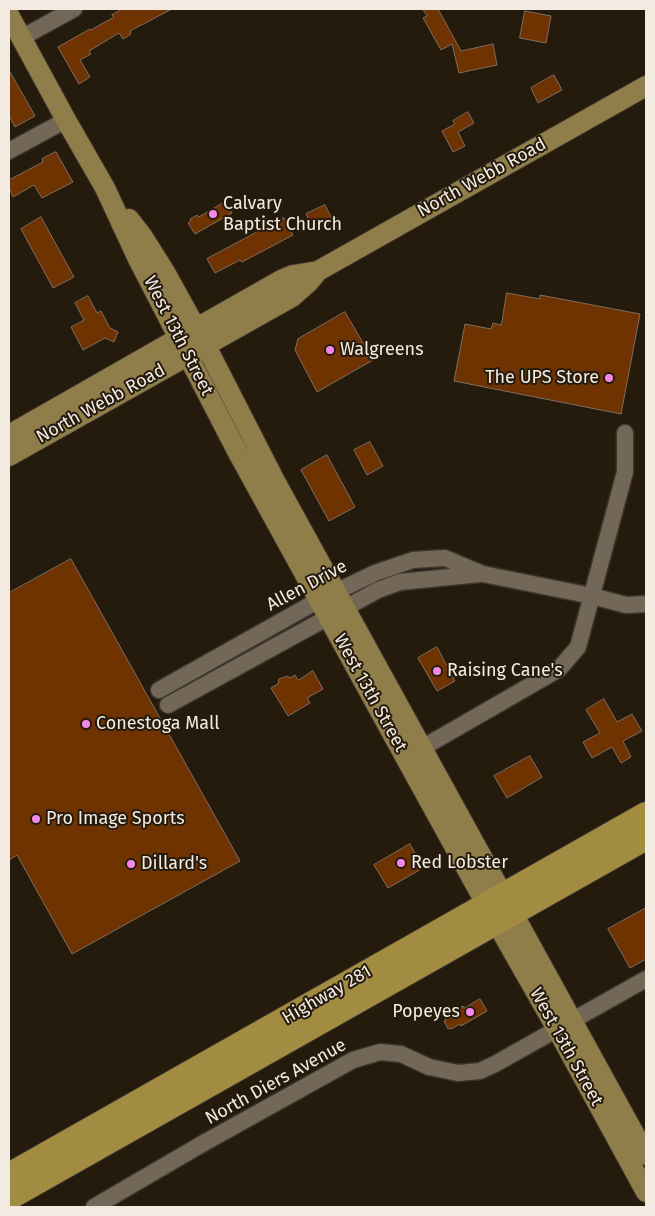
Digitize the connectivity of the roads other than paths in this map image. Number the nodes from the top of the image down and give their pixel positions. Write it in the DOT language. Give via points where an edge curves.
graph roads {
  1 [pos="74,9"];
  2 [pos="9,15"];
  3 [pos="21,38"];
  4 [pos="646,86"];
  5 [pos="66,120"];
  6 [pos="9,151"];
  7 [pos="318,270"];
  8 [pos="187,333"];
  9 [pos="206,346"];
  10 [pos="188,356"];
  11 [pos="625,433"];
  12 [pos="9,435"];
  13 [pos="9,456"];
  14 [pos="592,596"];
  15 [pos="332,604"];
  16 [pos="646,604"];
  17 [pos="159,690"];
  18 [pos="168,705"];
  19 [pos="422,748"];
  20 [pos="646,814"];
  21 [pos="646,838"];
  22 [pos="500,909"];
  23 [pos="646,979"];
  24 [pos="564,1025"];
  25 [pos="646,1155"];
  26 [pos="9,1175"];
  27 [pos="646,1192"];
  28 [pos="9,1198"];
  29 [pos="94,1207"];
  1 -- 3 [label="street"];
  2 -- 3 [label="main road, West 13th Street"];
  3 -- 5 [label="main road, West 13th Street"];
  4 -- 7 [label="main road, North Webb Road"];
  5 -- 6 [label="street"];
  5 -- 8 [label="main road, West 13th Street" via="105,188 138,259"];
  7 -- 8 [label="main road, North Webb Road" via="283,279"];
  7 -- 9 [label="main road, North Webb Road" via="292,297"];
  8 -- 9 [label="main road, West 13th Street"];
  8 -- 10 [label="main road, West 13th Street"];
  8 -- 12 [label="main road, North Webb Road"];
  9 -- 10 [label="main road, North Webb Road"];
  9 -- 15 [label="main road, West 13th Street" via="275,481"];
  10 -- 13 [label="main road, North Webb Road"];
  10 -- 15 [label="main road, West 13th Street" via="237,452"];
  11 -- 14 [label="street" via="625,472"];
  14 -- 15 [label="street, Allen Drive" via="482,574 400,582"];
  14 -- 16 [label="street, Allen Drive" via="626,605"];
  14 -- 19 [label="street" via="578,648 559,669"];
  15 -- 17 [label="street, Allen Drive"];
  15 -- 18 [label="street, Allen Drive"];
  15 -- 19 [label="main road, West 13th Street"];
  15 -- 22 [label="main road, West 13th Street"];
  19 -- 22 [label="main road, West 13th Street"];
  20 -- 22 [label="highway, Highway 281"];
  21 -- 22 [label="highway, Highway 281"];
  22 -- 24 [label="main road, West 13th Street"];
  22 -- 26 [label="highway, Highway 281"];
  22 -- 28 [label="highway, Highway 281"];
  23 -- 24 [label="street, North Diers Avenue"];
  24 -- 25 [label="main road, West 13th Street"];
  24 -- 27 [label="main road, West 13th Street"];
  24 -- 29 [label="street, North Diers Avenue" via="480,1071 458,1073 429,1067 401,1054 380,1052 353,1060"];
}
